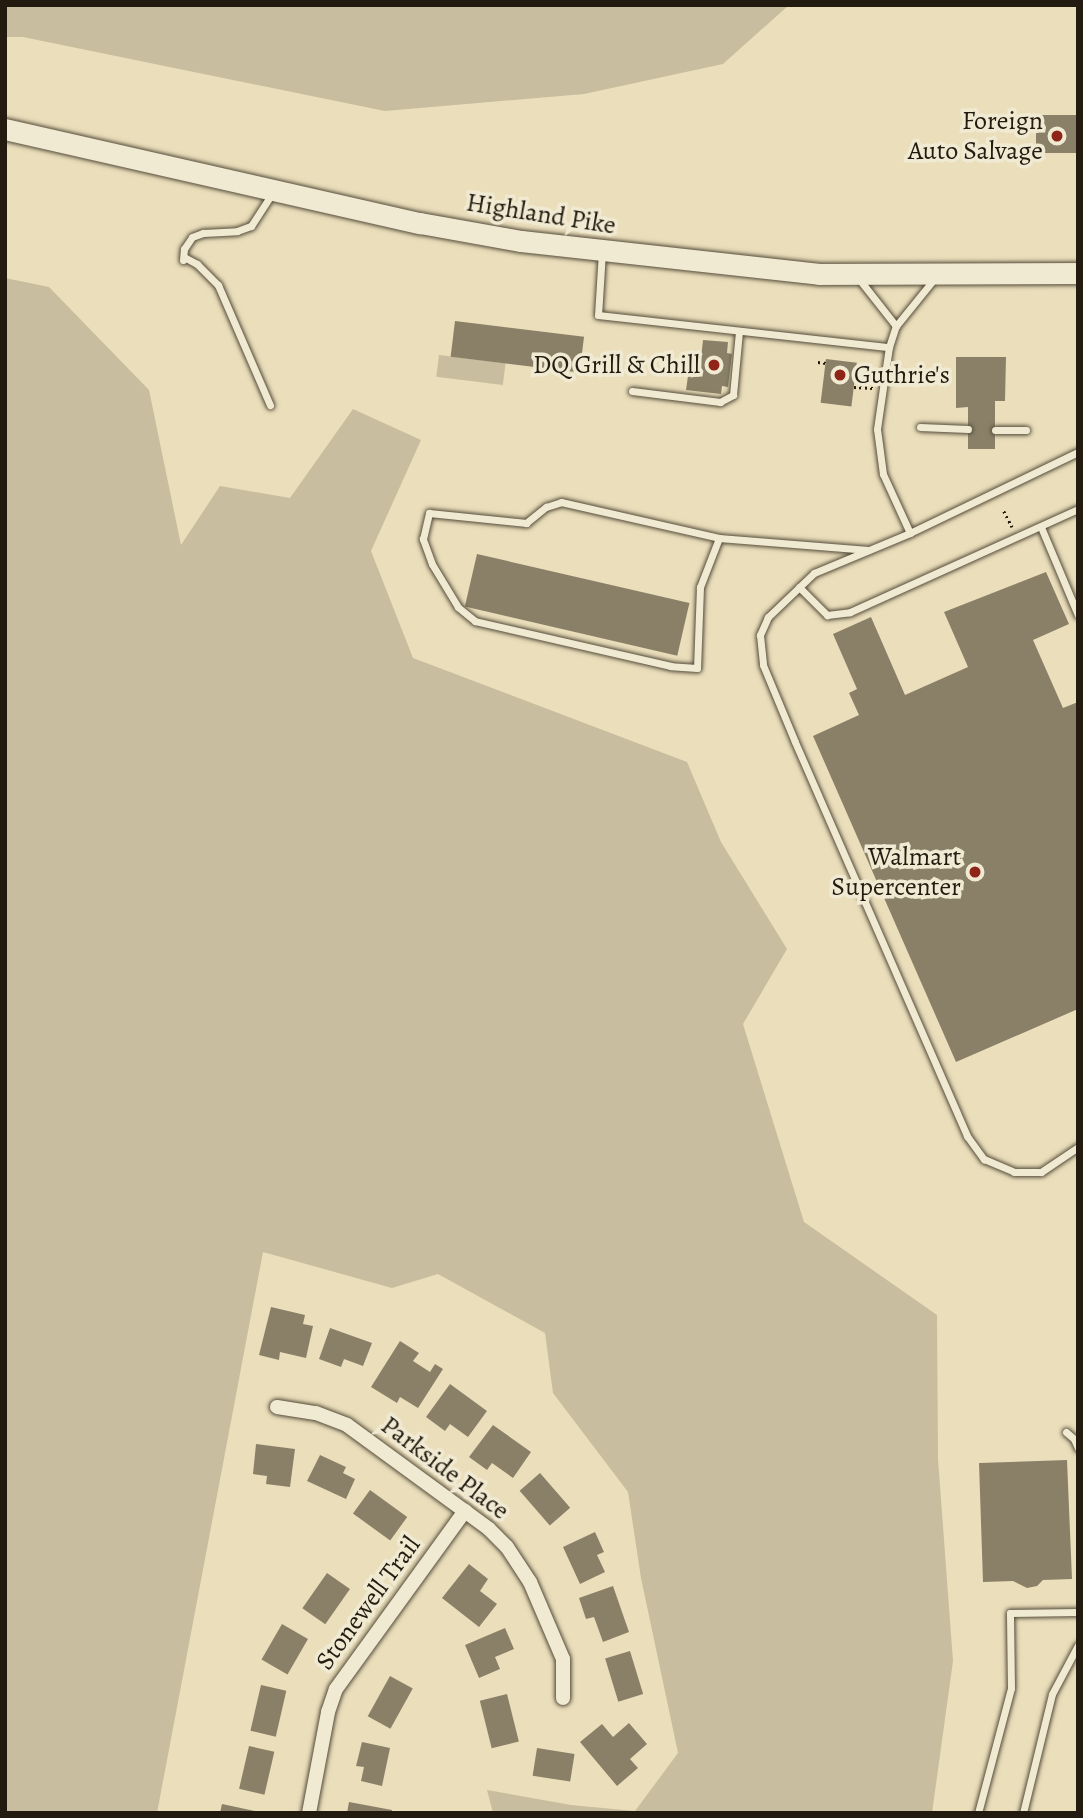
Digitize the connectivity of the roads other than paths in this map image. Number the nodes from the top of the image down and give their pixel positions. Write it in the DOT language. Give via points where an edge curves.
graph roads {
  1 [pos="5,129"];
  2 [pos="275,190"];
  3 [pos="602,252"];
  4 [pos="1078,274"];
  5 [pos="856,275"];
  6 [pos="937,275"];
  7 [pos="896,326"];
  8 [pos="739,331"];
  9 [pos="889,347"];
  10 [pos="632,391"];
  11 [pos="270,405"];
  12 [pos="920,427"];
  13 [pos="968,429"];
  14 [pos="995,429"];
  15 [pos="1026,430"];
  16 [pos="1078,452"];
  17 [pos="1078,509"];
  18 [pos="1041,527"];
  19 [pos="910,533"];
  20 [pos="719,538"];
  21 [pos="870,550"];
  22 [pos="799,587"];
  23 [pos="1078,615"];
  24 [pos="1078,1147"];
  25 [pos="277,1407"];
  26 [pos="1066,1432"];
  27 [pos="1078,1448"];
  28 [pos="465,1511"];
  29 [pos="1078,1612"];
  30 [pos="1078,1645"];
  31 [pos="563,1698"];
  32 [pos="309,1813"];
  33 [pos="978,1813"];
  34 [pos="1023,1813"];
  1 -- 2 [label="main road, Highland Pike"];
  2 -- 3 [label="main road, Highland Pike" via="420,223"];
  2 -- 11 [label="lane" via="251,226 192,237 183,258 197,264 218,285"];
  3 -- 5 [label="main road, Highland Pike"];
  3 -- 8 [label="lane" via="598,315"];
  4 -- 6 [label="main road, Highland Pike"];
  5 -- 6 [label="main road, Highland Pike"];
  5 -- 7 [label="lane"];
  6 -- 7 [label="lane"];
  7 -- 9 [label="lane"];
  8 -- 9 [label="lane"];
  8 -- 10 [label="lane" via="733,395 720,402"];
  9 -- 19 [label="lane" via="877,429 878,456"];
  12 -- 13 [label="lane"];
  14 -- 15 [label="lane"];
  16 -- 19 [label="lane"];
  17 -- 18 [label="lane"];
  18 -- 22 [label="lane" via="850,612 827,615"];
  18 -- 23 [label="lane"];
  19 -- 21 [label="lane"];
  20 -- 20 [label="lane" via="561,502 546,506 526,523 429,513 423,539 458,607 475,621 697,668 700,587"];
  20 -- 21 [label="lane"];
  21 -- 22 [label="lane" via="814,573"];
  22 -- 24 [label="lane" via="768,617 760,635 763,665 967,1136 984,1159 1014,1172 1041,1172"];
  25 -- 28 [label="street, Parkside Place" via="316,1413 347,1425"];
  26 -- 27 [label="lane"];
  28 -- 31 [label="street, Parkside Place" via="507,1547 530,1581 563,1659"];
  28 -- 32 [label="street, Stonewell Trail" via="336,1689"];
  29 -- 33 [label="lane" via="1010,1613 1011,1688"];
  30 -- 34 [label="lane" via="1052,1694"];
}
